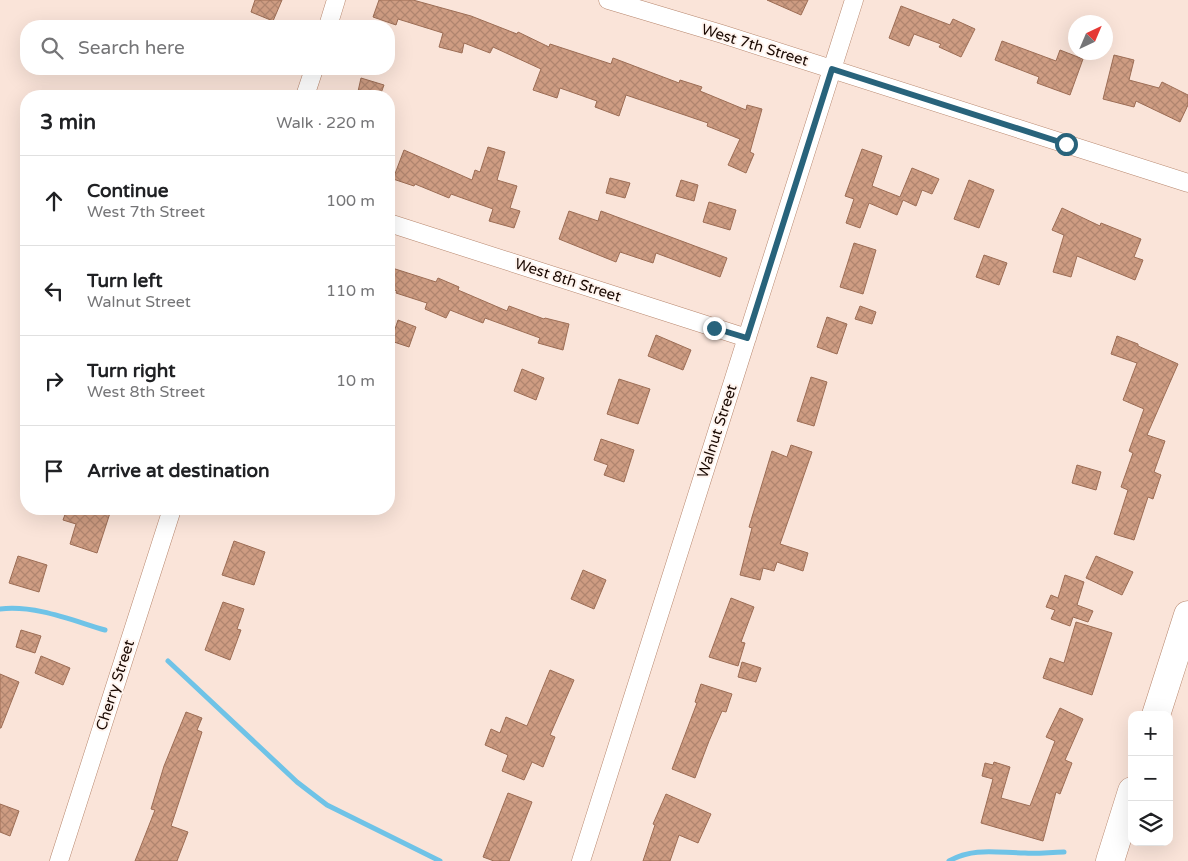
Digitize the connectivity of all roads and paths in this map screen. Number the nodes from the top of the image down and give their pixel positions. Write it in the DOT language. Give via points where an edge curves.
graph roads {
  1 [pos="336,0"];
  2 [pos="608,0"];
  3 [pos="854,0"];
  4 [pos="330,20"];
  5 [pos="832,69"];
  6 [pos="312,75"];
  7 [pos="307,90"];
  8 [pos="1188,183"];
  9 [pos="395,225"];
  10 [pos="747,338"];
  11 [pos="170,515"];
  12 [pos="1188,615"];
  13 [pos="1157,711"];
  14 [pos="1129,801"];
  15 [pos="59,861"];
  16 [pos="581,861"];
  17 [pos="1110,861"];
  1 -- 4 [label="street"];
  2 -- 5 [label="street, West 7th Street"];
  3 -- 5 [label="street, Walnut Street"];
  5 -- 8 [label="street, West 7th Street"];
  5 -- 10 [label="street, Walnut Street"];
  6 -- 7 [label="street"];
  9 -- 10 [label="street, West 8th Street"];
  10 -- 16 [label="street, Walnut Street"];
  11 -- 15 [label="street, Cherry Street"];
  12 -- 13 [label="main road"];
  14 -- 17 [label="main road"];
}
